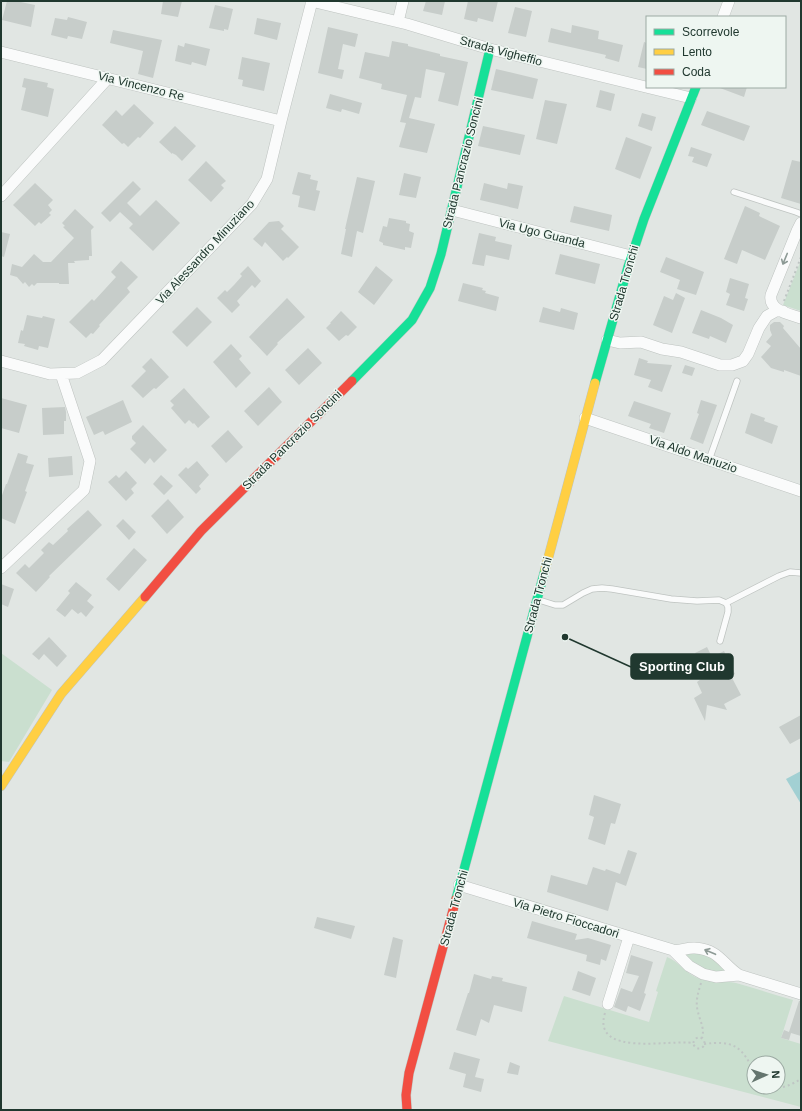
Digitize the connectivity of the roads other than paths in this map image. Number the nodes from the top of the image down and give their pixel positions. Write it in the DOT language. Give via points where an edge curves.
graph roads {
  1 [pos="312,1"];
  2 [pos="403,1"];
  3 [pos="729,1"];
  4 [pos="339,4"];
  5 [pos="723,16"];
  6 [pos="398,22"];
  7 [pos="490,49"];
  8 [pos="1,52"];
  9 [pos="108,78"];
  10 [pos="646,87"];
  11 [pos="650,88"];
  12 [pos="696,88"];
  13 [pos="691,98"];
  14 [pos="281,121"];
  15 [pos="734,192"];
  16 [pos="1,196"];
  17 [pos="452,210"];
  18 [pos="801,214"];
  19 [pos="801,223"];
  20 [pos="631,256"];
  21 [pos="771,295"];
  22 [pos="782,308"];
  23 [pos="801,318"];
  24 [pos="759,328"];
  25 [pos="607,340"];
  26 [pos="1,361"];
  27 [pos="61,374"];
  28 [pos="737,381"];
  29 [pos="585,418"];
  30 [pos="709,460"];
  31 [pos="801,491"];
  32 [pos="1,568"];
  33 [pos="801,573"];
  34 [pos="537,600"];
  35 [pos="726,603"];
  36 [pos="720,641"];
  37 [pos="1,786"];
  38 [pos="460,885"];
  39 [pos="629,937"];
  40 [pos="673,950"];
  41 [pos="739,975"];
  42 [pos="801,994"];
  43 [pos="608,1004"];
  44 [pos="407,1110"];
  1 -- 4 [label="street, Strada Vigheffio"];
  1 -- 14 [label="street, Via Alessandro Minuziano"];
  2 -- 6 [label="street"];
  3 -- 5 [label="street"];
  4 -- 6 [label="street, Strada Vigheffio"];
  6 -- 7 [label="street, Strada Vigheffio"];
  7 -- 10 [label="street, Strada Vigheffio"];
  7 -- 17 [label="street, Strada Pancrazio Soncini"];
  8 -- 9 [label="street, Via Vincenzo Re"];
  9 -- 14 [label="street, Via Vincenzo Re"];
  9 -- 16 [label="street"];
  11 -- 13 [label="street, Strada Vigheffio"];
  12 -- 13 [label="street, Strada Tronchi"];
  13 -- 20 [label="street, Strada Tronchi"];
  14 -- 27 [label="street, Via Alessandro Minuziano" via="267,179 252,204 102,360 77,373"];
  15 -- 18 [label="lane"];
  17 -- 20 [label="street, Via Ugo Guanda"];
  17 -- 37 [label="street, Strada Pancrazio Soncini" via="432,283 412,320 201,531 61,694"];
  19 -- 21 [label="street, one-way"];
  20 -- 25 [label="street, Strada Tronchi"];
  21 -- 22 [label="street" via="770,299 774,306 778,310"];
  21 -- 24 [label="street" via="760,318"];
  22 -- 23 [label="street"];
  22 -- 24 [label="street" via="769,315"];
  24 -- 25 [label="street" via="746,358 728,366 644,343"];
  25 -- 29 [label="street, Strada Tronchi"];
  26 -- 27 [label="street, Via Alessandro Minuziano" via="50,374"];
  27 -- 32 [label="street" via="90,461 84,490"];
  28 -- 30 [label="lane"];
  29 -- 30 [label="street, Via Aldo Manuzio"];
  29 -- 34 [label="street, Strada Tronchi"];
  30 -- 31 [label="street, Via Aldo Manuzio"];
  33 -- 35 [label="lane" via="793,571 779,576"];
  34 -- 35 [label="lane" via="563,605 583,592 602,588 671,599 719,600"];
  34 -- 38 [label="street, Strada Tronchi"];
  35 -- 36 [label="lane" via="728,612"];
  38 -- 39 [label="street, Via Pietro Fioccadori"];
  38 -- 44 [label="street, Strada Tronchi" via="415,1051 406,1093"];
  39 -- 40 [label="street, Via Pietro Fioccadori"];
  39 -- 43 [label="street"];
  40 -- 41 [label="street, Via Pietro Fioccadori" via="689,966 705,974 722,977"];
  41 -- 40 [label="street, Via Pietro Fioccadori, one-way" via="718,956 707,950"];
  41 -- 42 [label="street, Via Pietro Fioccadori"];
}
